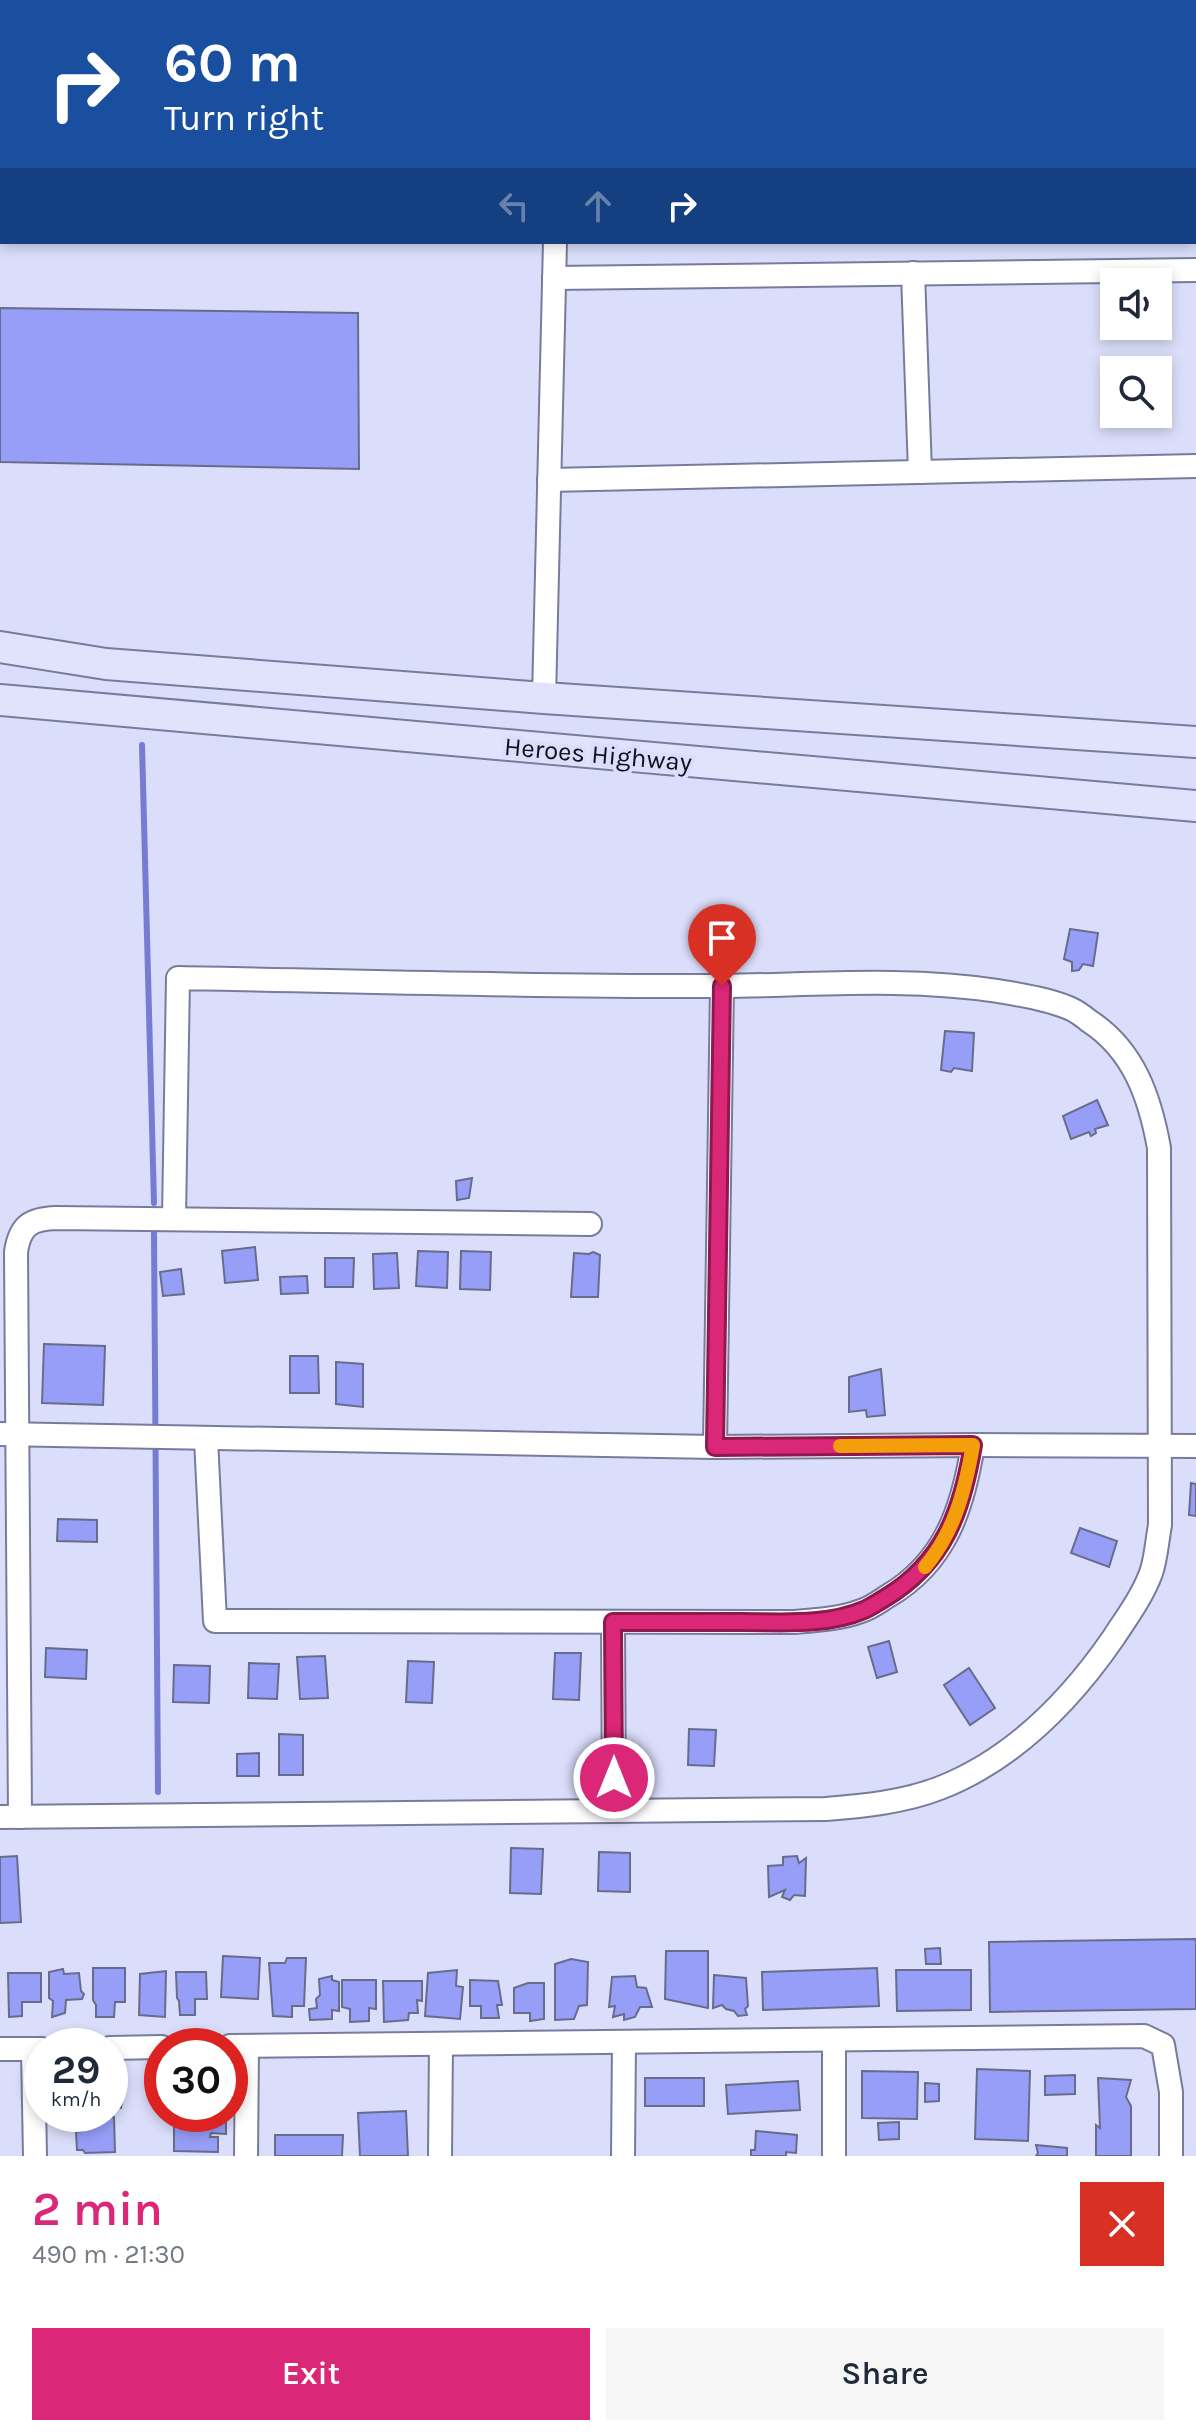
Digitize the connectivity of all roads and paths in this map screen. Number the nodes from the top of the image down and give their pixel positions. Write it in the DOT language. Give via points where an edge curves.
graph roads {
  1 [pos="555,244"];
  2 [pos="1196,270"];
  3 [pos="913,273"];
  4 [pos="554,278"];
  5 [pos="1196,466"];
  6 [pos="920,472"];
  7 [pos="549,480"];
  8 [pos="0,647"];
  9 [pos="544,698"];
  10 [pos="0,700"];
  11 [pos="1196,742"];
  12 [pos="1196,806"];
  13 [pos="722,986"];
  14 [pos="174,1218"];
  15 [pos="590,1224"];
  16 [pos="8,1434"];
  17 [pos="206,1439"];
  18 [pos="973,1445"];
  19 [pos="1196,1446"];
  20 [pos="715,1447"];
  21 [pos="1161,1447"];
  22 [pos="613,1622"];
  23 [pos="9,1624"];
  24 [pos="614,1809"];
  25 [pos="10,1817"];
  26 [pos="834,2040"];
  27 [pos="624,2042"];
  28 [pos="441,2044"];
  29 [pos="248,2046"];
  30 [pos="0,2049"];
  31 [pos="24,2049"];
  32 [pos="36,2132"];
  33 [pos="244,2132"];
  34 [pos="35,2156"];
  35 [pos="246,2156"];
  36 [pos="440,2156"];
  37 [pos="623,2156"];
  38 [pos="834,2156"];
  39 [pos="1171,2156"];
  1 -- 4 [label="street"];
  2 -- 3 [label="street"];
  3 -- 4 [label="street"];
  3 -- 6 [label="street"];
  4 -- 7 [label="street"];
  5 -- 6 [label="street"];
  6 -- 7 [label="street"];
  7 -- 9 [label="street"];
  8 -- 9 [label="main road, Heroes Highway" via="106,664"];
  9 -- 11 [label="main road, Heroes Highway"];
  10 -- 12 [label="main road, Heroes Highway"];
  13 -- 14 [label="street" via="178,978"];
  13 -- 20 [label="street"];
  13 -- 21 [label="street" via="957,985 1018,994 1070,1008 1124,1051 1140,1077 1159,1148"];
  14 -- 15 [label="street"];
  14 -- 16 [label="street" via="38,1219 25,1227 16,1252"];
  16 -- 17 [label="street"];
  16 -- 23 [label="street"];
  17 -- 20 [label="street"];
  17 -- 22 [label="street" via="215,1621"];
  18 -- 20 [label="street"];
  18 -- 21 [label="street"];
  18 -- 22 [label="street" via="957,1514 927,1565 864,1611 794,1622"];
  19 -- 21 [label="street"];
  21 -- 24 [label="street" via="1160,1525 1151,1572 1135,1607 1057,1708 986,1766 940,1788 868,1806"];
  22 -- 24 [label="street"];
  23 -- 25 [label="street"];
  24 -- 25 [label="street"];
  26 -- 27 [label="street"];
  26 -- 38 [label="street"];
  26 -- 39 [label="street" via="1144,2036 1163,2045 1171,2092"];
  27 -- 28 [label="street"];
  27 -- 37 [label="street"];
  28 -- 29 [label="street"];
  28 -- 36 [label="street"];
  30 -- 31 [label="street"];
  32 -- 34 [label="street"];
  33 -- 35 [label="street"];
}
